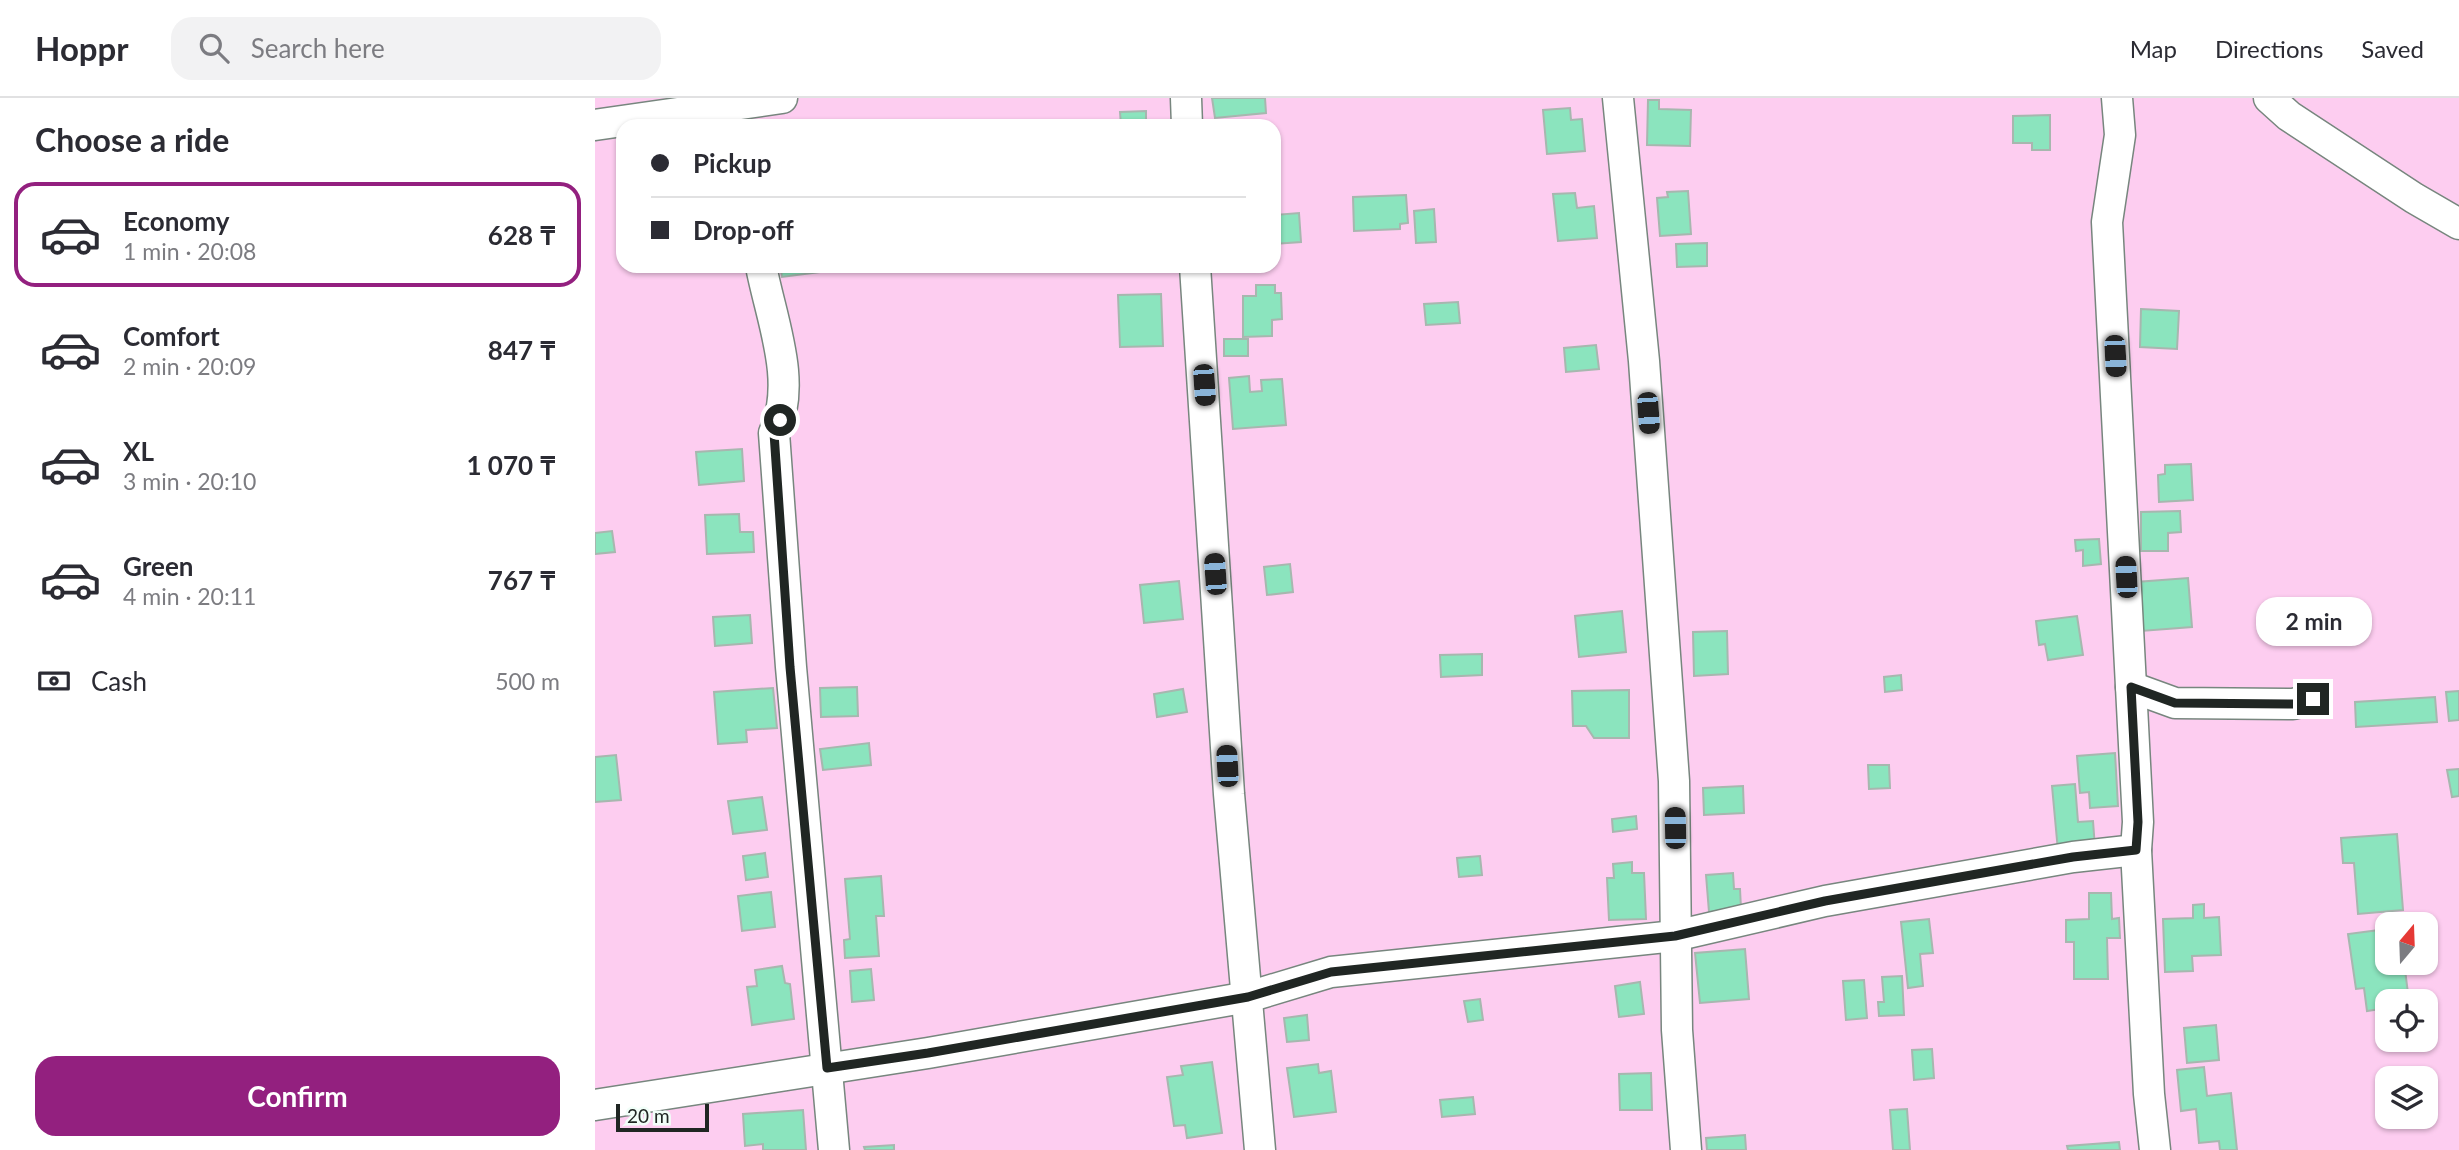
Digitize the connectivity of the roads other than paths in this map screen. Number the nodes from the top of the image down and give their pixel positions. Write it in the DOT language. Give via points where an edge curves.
graph roads {
  1 [pos="782,98"];
  2 [pos="1186,98"];
  3 [pos="1618,98"];
  4 [pos="2117,98"];
  5 [pos="2269,98"];
  6 [pos="748,109"];
  7 [pos="652,119"];
  8 [pos="1187,119"];
  9 [pos="616,123"];
  10 [pos="595,125"];
  11 [pos="2459,224"];
  12 [pos="763,273"];
  13 [pos="1195,273"];
  14 [pos="2131,687"];
  15 [pos="2313,699"];
  16 [pos="2136,850"];
  17 [pos="1675,936"];
  18 [pos="1248,997"];
  19 [pos="827,1068"];
  20 [pos="595,1105"];
  21 [pos="834,1150"];
  22 [pos="1260,1150"];
  23 [pos="1686,1150"];
  24 [pos="2155,1150"];
  1 -- 6 [label="street"];
  2 -- 8 [label="street"];
  3 -- 17 [label="street" via="1644,361 1673,767"];
  4 -- 14 [label="street" via="2120,135 2107,222"];
  5 -- 11 [label="street"];
  6 -- 7 [label="street"];
  9 -- 10 [label="street"];
  12 -- 19 [label="street" via="781,356 785,401 774,433 790,667"];
  13 -- 18 [label="street" via="1229,794"];
  14 -- 15 [label="street" via="2175,703 2293,704"];
  14 -- 16 [label="street"];
  16 -- 17 [label="street" via="1825,901"];
  16 -- 24 [label="street"];
  17 -- 18 [label="street" via="1331,972"];
  17 -- 23 [label="street"];
  18 -- 19 [label="street"];
  18 -- 22 [label="street"];
  19 -- 20 [label="street"];
  19 -- 21 [label="street"];
}
